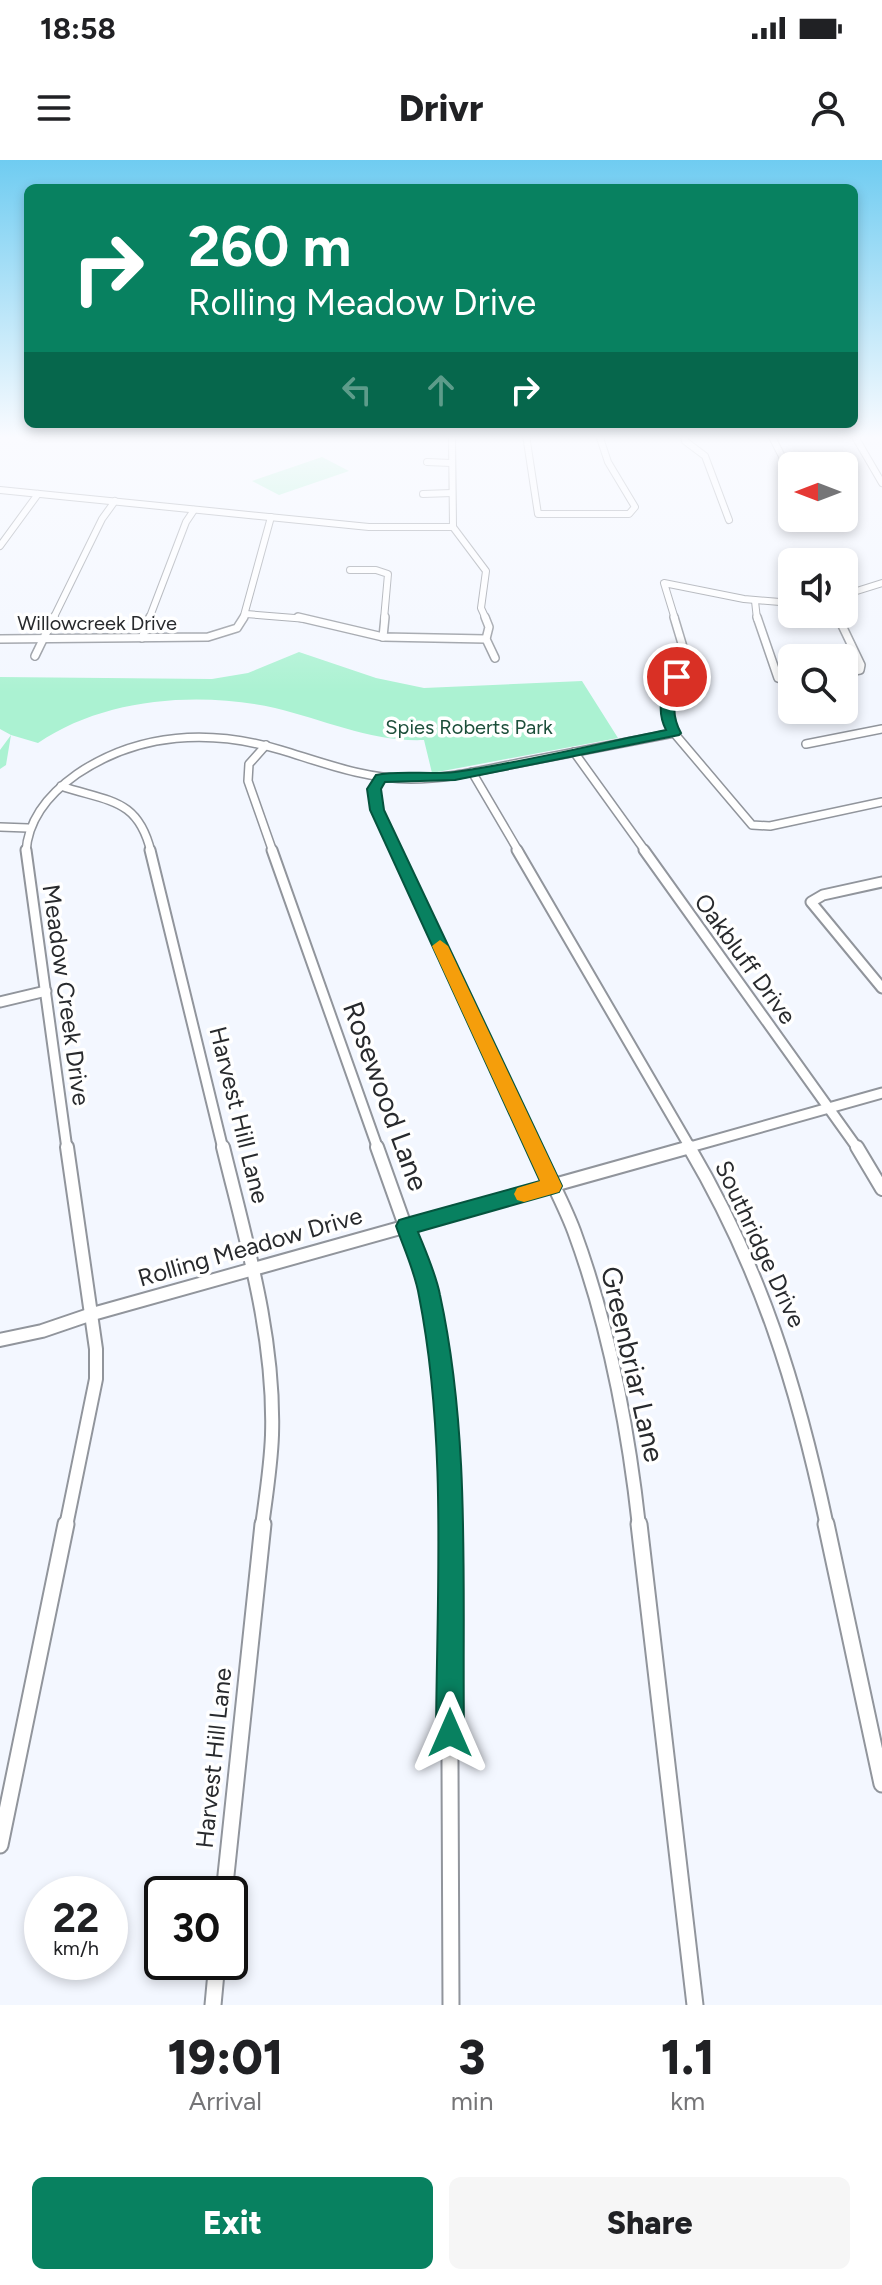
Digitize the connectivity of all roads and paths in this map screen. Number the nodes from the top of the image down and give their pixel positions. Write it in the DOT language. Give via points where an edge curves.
graph roads {
  1 [pos="18,521"];
  2 [pos="101,521"];
  3 [pos="189,521"];
  4 [pos="270,521"];
  5 [pos="311,521"];
  6 [pos="453,521"];
  7 [pos="453,527"];
  8 [pos="0,546"];
  9 [pos="350,570"];
  10 [pos="882,583"];
  11 [pos="858,591"];
  12 [pos="755,601"];
  13 [pos="778,602"];
  14 [pos="246,614"];
  15 [pos="383,637"];
  16 [pos="142,638"];
  17 [pos="0,639"];
  18 [pos="42,639"];
  19 [pos="486,639"];
  20 [pos="35,656"];
  21 [pos="495,658"];
  22 [pos="778,678"];
  23 [pos="882,729"];
  24 [pos="674,733"];
  25 [pos="806,744"];
  26 [pos="266,745"];
  27 [pos="574,752"];
  28 [pos="472,772"];
  29 [pos="381,778"];
  30 [pos="61,786"];
  31 [pos="882,802"];
  32 [pos="0,827"];
  33 [pos="28,828"];
  34 [pos="882,882"];
  35 [pos="882,988"];
  36 [pos="46,991"];
  37 [pos="0,1002"];
  38 [pos="882,1093"];
  39 [pos="828,1109"];
  40 [pos="691,1147"];
  41 [pos="552,1186"];
  42 [pos="882,1189"];
  43 [pos="406,1226"];
  44 [pos="252,1271"];
  45 [pos="89,1315"];
  46 [pos="0,1340"];
  47 [pos="882,1784"];
  48 [pos="0,1845"];
  49 [pos="226,1876"];
  50 [pos="215,1980"];
  51 [pos="213,2005"];
  52 [pos="451,2005"];
  53 [pos="695,2005"];
  1 -- 8 [label="street"];
  2 -- 18 [label="street"];
  3 -- 16 [label="street"];
  4 -- 14 [label="street"];
  5 -- 7 [label="street"];
  6 -- 7 [label="street"];
  7 -- 19 [label="street" via="486,571 480,596 489,627"];
  9 -- 15 [label="street" via="388,574"];
  10 -- 11 [label="street"];
  12 -- 13 [label="street"];
  12 -- 22 [label="street"];
  12 -- 24 [label="street" via="664,583 686,657 668,696"];
  14 -- 15 [label="street" via="293,616"];
  14 -- 16 [label="street, Willowcreek Drive" via="230,632"];
  15 -- 19 [label="street"];
  16 -- 18 [label="street, Willowcreek Drive"];
  17 -- 18 [label="street, Willowcreek Drive"];
  18 -- 20 [label="street"];
  19 -- 21 [label="street"];
  23 -- 25 [label="street"];
  24 -- 27 [label="street"];
  24 -- 31 [label="street" via="752,825"];
  26 -- 29 [label="street"];
  26 -- 30 [label="street" via="212,735 161,739 100,759"];
  26 -- 43 [label="street, Rosewood Lane" via="249,764 248,781"];
  27 -- 28 [label="street"];
  27 -- 39 [label="street, Oakbluff Drive"];
  28 -- 29 [label="street"];
  28 -- 40 [label="street, Southridge Drive"];
  29 -- 41 [label="street, Greenbriar Lane" via="374,789 377,810"];
  30 -- 33 [label="street"];
  30 -- 44 [label="street, Harvest Hill Lane" via="130,809 145,828"];
  32 -- 33 [label="street"];
  33 -- 36 [label="street, Meadow Creek Drive" via="26,861"];
  34 -- 35 [label="street" via="811,902"];
  36 -- 37 [label="street"];
  36 -- 45 [label="street, Meadow Creek Drive"];
  38 -- 39 [label="street, Rolling Meadow Drive"];
  39 -- 40 [label="street, Rolling Meadow Drive"];
  39 -- 42 [label="street, Oakbluff Drive"];
  40 -- 41 [label="street, Rolling Meadow Drive"];
  40 -- 47 [label="street, Southridge Drive" via="751,1267 789,1365"];
  41 -- 43 [label="street, Rolling Meadow Drive"];
  41 -- 53 [label="street, Greenbriar Lane" via="584,1257 625,1419"];
  43 -- 44 [label="street, Rolling Meadow Drive"];
  43 -- 52 [label="street, Rosewood Lane" via="429,1293 445,1399"];
  44 -- 45 [label="street, Rolling Meadow Drive"];
  44 -- 49 [label="street, Harvest Hill Lane" via="268,1340 272,1435"];
  45 -- 46 [label="street, Rolling Meadow Drive"];
  45 -- 48 [label="street, Meadow Creek Drive" via="96,1379"];
  50 -- 51 [label="street"];
}
